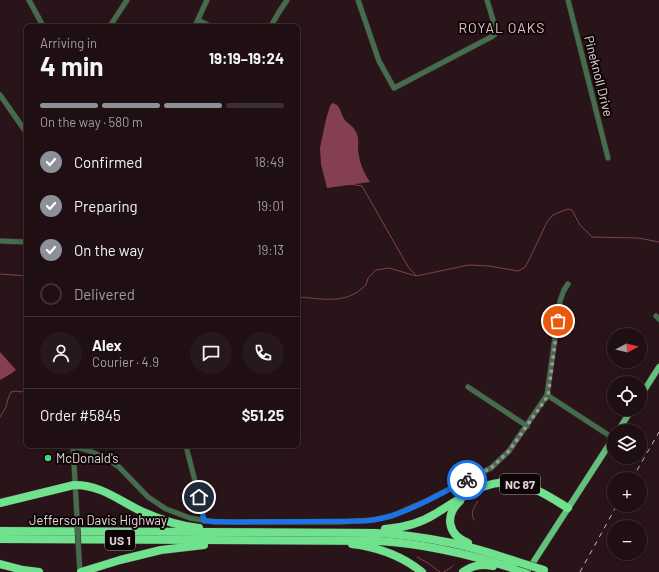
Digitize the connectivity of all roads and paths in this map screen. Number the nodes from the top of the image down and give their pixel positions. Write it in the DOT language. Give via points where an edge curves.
graph roads {
  1 [pos="29,0"];
  2 [pos="127,0"];
  3 [pos="207,0"];
  4 [pos="287,0"];
  5 [pos="358,0"];
  6 [pos="486,0"];
  7 [pos="568,0"];
  8 [pos="198,20"];
  9 [pos="42,24"];
  10 [pos="111,24"];
  11 [pos="197,24"];
  12 [pos="206,24"];
  13 [pos="272,24"];
  14 [pos="0,95"];
  15 [pos="24,129"];
  16 [pos="608,158"];
  17 [pos="0,241"];
  18 [pos="24,242"];
  19 [pos="568,284"];
  20 [pos="659,368"];
  21 [pos="647,386"];
  22 [pos="468,387"];
  23 [pos="548,396"];
  24 [pos="527,426"];
  25 [pos="607,434"];
  26 [pos="607,447"];
  27 [pos="73,448"];
  28 [pos="80,448"];
  29 [pos="187,448"];
  30 [pos="74,485"];
  31 [pos="468,494"];
  32 [pos="0,503"];
  33 [pos="568,508"];
  34 [pos="204,521"];
  35 [pos="0,531"];
  36 [pos="220,532"];
  37 [pos="370,532"];
  38 [pos="0,540"];
  39 [pos="241,540"];
  40 [pos="334,540"];
  41 [pos="498,556"];
  42 [pos="0,564"];
  43 [pos="500,564"];
  44 [pos="516,565"];
  45 [pos="547,571"];
  46 [pos="39,572"];
  47 [pos="80,572"];
  48 [pos="422,572"];
  49 [pos="464,572"];
  50 [pos="526,572"];
  1 -- 9 [label="street"];
  2 -- 10 [label="street"];
  3 -- 8 [label="street"];
  4 -- 13 [label="street"];
  5 -- 6 [label="street" via="379,61 394,88 493,36 496,30"];
  7 -- 16 [label="street, Pineknoll Drive"];
  8 -- 11 [label="street"];
  8 -- 12 [label="street"];
  14 -- 15 [label="street"];
  17 -- 18 [label="street"];
  19 -- 23 [label="street" via="560,301"];
  20 -- 21 [label="main road"];
  22 -- 24 [label="street"];
  23 -- 24 [label="street"];
  23 -- 25 [label="street"];
  24 -- 34 [label="street" via="509,451 491,468 392,516 345,522"];
  26 -- 33 [label="main road"];
  27 -- 30 [label="street"];
  28 -- 34 [label="street" via="106,458 119,467 148,497 166,509"];
  29 -- 34 [label="street"];
  30 -- 32 [label="highway"];
  30 -- 36 [label="highway" via="96,488 141,511 178,525"];
  30 -- 47 [label="street, bridge"];
  31 -- 33 [label="highway, NC 87" via="486,485 513,483 524,485"];
  31 -- 37 [label="highway" via="421,521"];
  31 -- 41 [label="highway, NC 87" via="452,510 450,526 461,540 485,548"];
  33 -- 50 [label="main road"];
  35 -- 36 [label="highway, Jefferson Davis Highway / US 1"];
  36 -- 37 [label="highway, Jefferson Davis Highway / US 1"];
  37 -- 41 [label="highway, Jefferson Davis Highway / US 1" via="453,543"];
  38 -- 39 [label="highway, Jefferson Davis Highway / US 1"];
  39 -- 40 [label="highway, Jefferson Davis Highway / US 1"];
  39 -- 47 [label="highway" via="161,550"];
  40 -- 43 [label="highway, Jefferson Davis Highway / US 1" via="418,545"];
  40 -- 48 [label="highway" via="376,548 408,562"];
  41 -- 44 [label="highway, Jefferson Davis Highway / US 1"];
  42 -- 46 [label="highway"];
  43 -- 44 [label="highway, Jefferson Davis Highway / US 1"];
  43 -- 49 [label="highway" via="470,567"];
  44 -- 45 [label="highway, Jefferson Davis Highway / US 1, bridge"];
  44 -- 50 [label="highway, Jefferson Davis Highway / US 1"];
}
